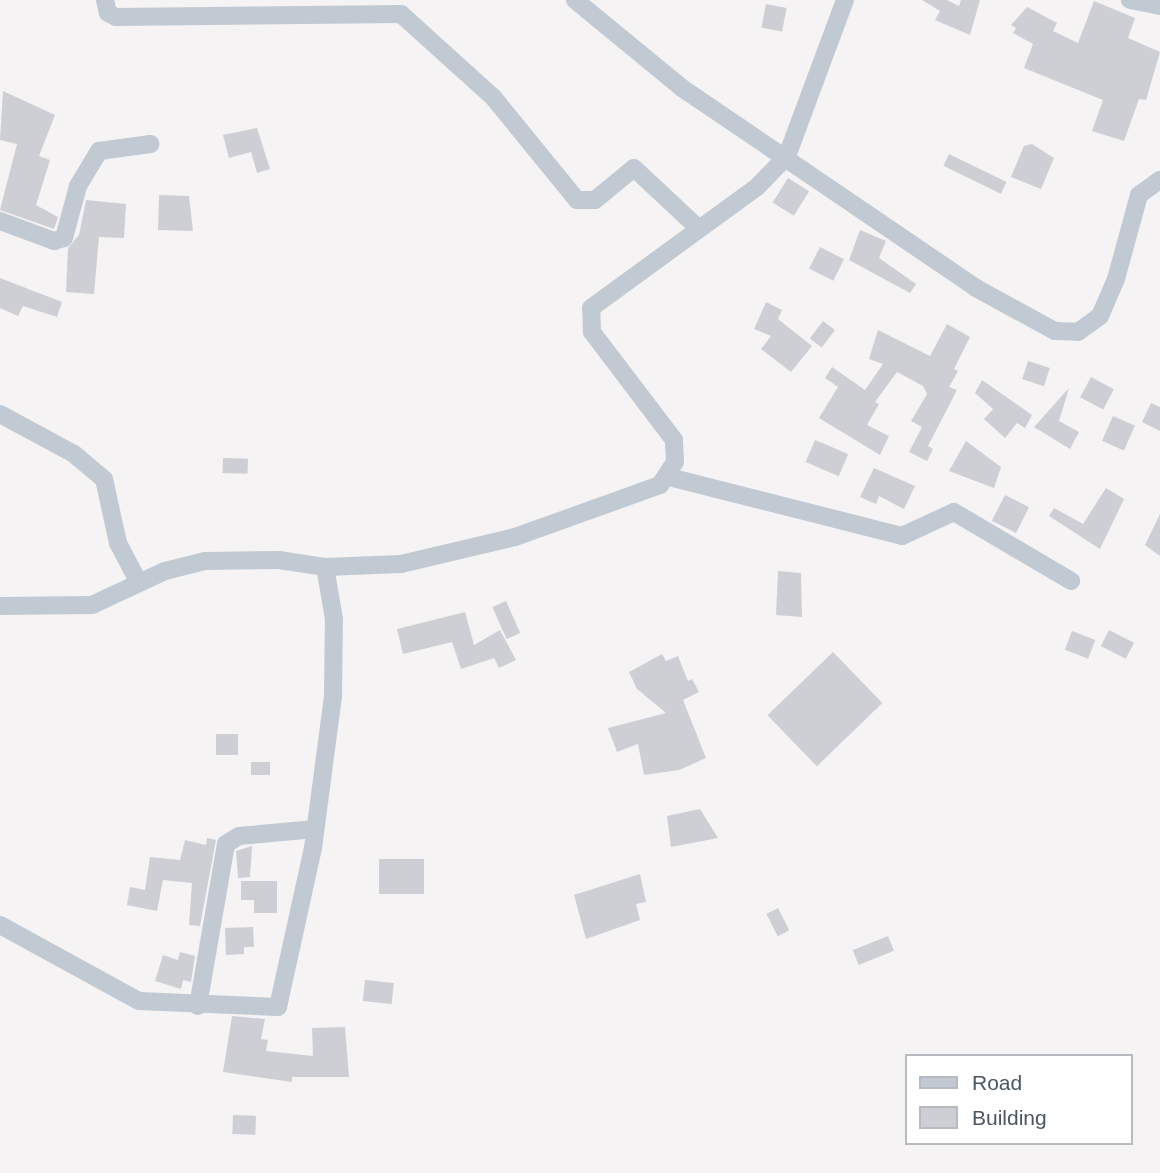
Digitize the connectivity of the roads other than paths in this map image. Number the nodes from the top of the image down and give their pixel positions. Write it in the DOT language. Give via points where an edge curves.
graph roads {
  1 [pos="104,0"];
  2 [pos="575,0"];
  3 [pos="845,0"];
  4 [pos="1130,0"];
  5 [pos="1160,6"];
  6 [pos="151,144"];
  7 [pos="787,156"];
  8 [pos="1160,180"];
  9 [pos="0,221"];
  10 [pos="697,227"];
  11 [pos="0,414"];
  12 [pos="669,477"];
  13 [pos="325,567"];
  14 [pos="1071,581"];
  15 [pos="139,583"];
  16 [pos="0,606"];
  17 [pos="315,829"];
  18 [pos="0,925"];
  19 [pos="198,1006"];
  1 -- 10 [label="street" via="107,13 116,17 401,14 493,97 578,200 595,200 634,169"];
  2 -- 7 [label="street" via="682,89"];
  3 -- 7 [label="street"];
  4 -- 5 [label="street"];
  6 -- 9 [label="street" via="99,151 78,186 64,238 54,241"];
  7 -- 8 [label="street" via="976,288 1055,331 1069,332 1091,325 1100,316 1116,279 1139,195"];
  7 -- 10 [label="street" via="757,187"];
  10 -- 12 [label="street" via="597,300 589,315 598,341 670,432 676,450"];
  11 -- 15 [label="street" via="74,454 104,479 118,543"];
  12 -- 13 [label="street" via="645,492 464,552 401,565"];
  12 -- 14 [label="street" via="902,536 954,512"];
  13 -- 15 [label="street" via="279,560 205,561"];
  13 -- 17 [label="street" via="334,618 333,697"];
  15 -- 16 [label="street" via="73,608"];
  17 -- 19 [label="street" via="239,836 226,844"];
  17 -- 19 [label="street" via="278,1007"];
  18 -- 19 [label="street" via="139,1001"];
}
